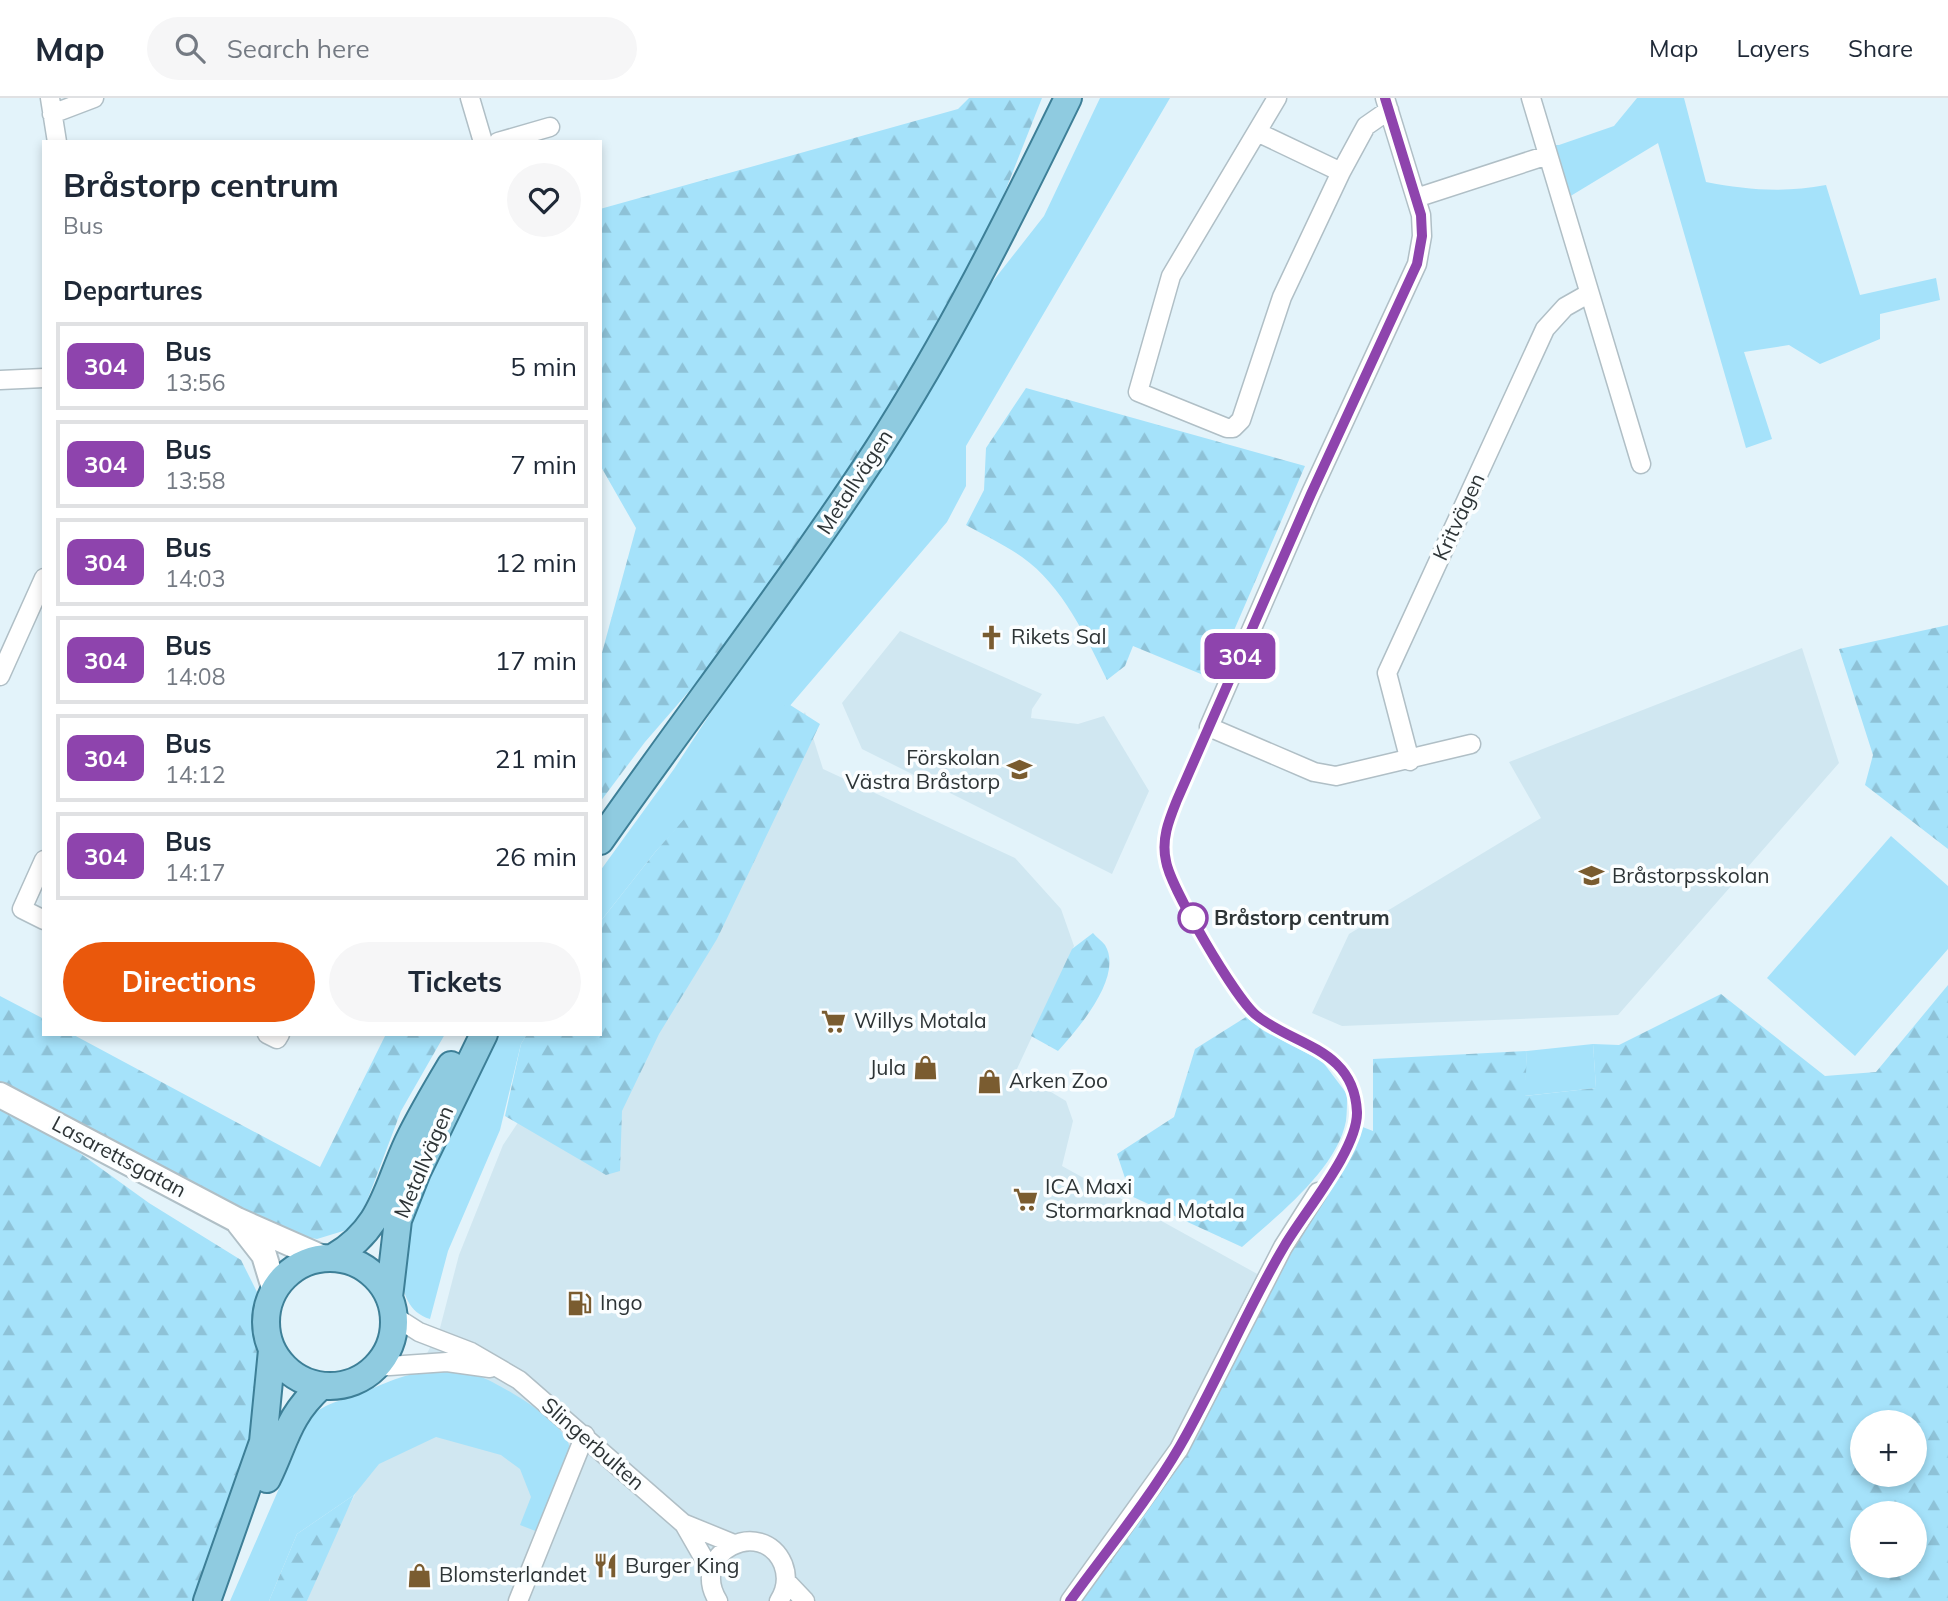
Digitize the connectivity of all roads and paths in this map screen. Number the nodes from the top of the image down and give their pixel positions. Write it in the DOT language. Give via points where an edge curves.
graph roads {
  1 [pos="94,98"];
  2 [pos="470,98"];
  3 [pos="1068,98"];
  4 [pos="1277,98"];
  5 [pos="1531,98"];
  6 [pos="1387,104"];
  7 [pos="51,106"];
  8 [pos="550,127"];
  9 [pos="1257,132"];
  10 [pos="57,140"];
  11 [pos="482,140"];
  12 [pos="505,140"];
  13 [pos="1548,155"];
  14 [pos="1341,172"];
  15 [pos="1416,198"];
  16 [pos="1588,294"];
  17 [pos="42,378"];
  18 [pos="0,380"];
  19 [pos="1642,464"];
  20 [pos="40,597"];
  21 [pos="0,676"];
  22 [pos="1471,744"];
  23 [pos="1410,761"];
  24 [pos="602,838"];
  25 [pos="42,864"];
  26 [pos="42,918"];
  27 [pos="469,1036"];
  28 [pos="483,1036"];
  29 [pos="0,1095"];
  30 [pos="1318,1192"];
  31 [pos="237,1220"];
  32 [pos="329,1257"];
  33 [pos="274,1288"];
  34 [pos="391,1307"];
  35 [pos="272,1350"];
  36 [pos="375,1367"];
  37 [pos="498,1369"];
  38 [pos="321,1385"];
  39 [pos="584,1436"];
  40 [pos="684,1524"];
  41 [pos="734,1544"];
  42 [pos="711,1571"];
  43 [pos="786,1581"];
  44 [pos="209,1595"];
  45 [pos="519,1601"];
  46 [pos="718,1601"];
  47 [pos="779,1601"];
  48 [pos="805,1601"];
  49 [pos="1070,1601"];
  1 -- 7 [label="street"];
  2 -- 11 [label="street"];
  3 -- 24 [label="main road, Metallvägen" via="981,272 877,449"];
  4 -- 9 [label="street"];
  5 -- 13 [label="street"];
  6 -- 14 [label="street" via="1366,126"];
  6 -- 15 [label="street"];
  7 -- 10 [label="street"];
  8 -- 12 [label="street"];
  9 -- 14 [label="street"];
  9 -- 14 [label="street" via="1171,276 1138,392 1227,428 1237,425 1282,297"];
  13 -- 15 [label="street"];
  13 -- 16 [label="street"];
  15 -- 23 [label="street" via="1422,236 1414,273 1209,727 1326,775 1347,776"];
  16 -- 19 [label="street"];
  16 -- 23 [label="street, Kritvägen" via="1565,307 1545,330 1387,673"];
  17 -- 18 [label="street"];
  20 -- 21 [label="street"];
  22 -- 23 [label="street"];
  25 -- 26 [label="street" via="22,909"];
  27 -- 32 [label="main road, Metallvägen" via="408,1142 372,1224 357,1244"];
  28 -- 34 [label="main road, Metallvägen" via="398,1220"];
  29 -- 31 [label="street, Lasarettsgatan"];
  30 -- 49 [label="street" via="1283,1247 1179,1449"];
  31 -- 32 [label="street, Lasarettsgatan"];
  31 -- 33 [label="street, Lasarettsgatan" via="264,1255"];
  32 -- 33 [label="main road" via="300,1264"];
  32 -- 34 [label="main road" via="368,1270"];
  33 -- 35 [label="main road" via="265,1319"];
  34 -- 36 [label="main road" via="388,1349"];
  34 -- 37 [label="street, Slingerbulten" via="419,1332 471,1352"];
  35 -- 38 [label="main road" via="292,1374"];
  35 -- 44 [label="main road" via="263,1442"];
  36 -- 37 [label="street, Slingerbulten" via="447,1362"];
  36 -- 38 [label="main road" via="345,1384"];
  37 -- 39 [label="street, Slingerbulten" via="519,1380"];
  38 -- 44 [label="main road" via="289,1423 271,1471"];
  39 -- 40 [label="street, Slingerbulten"];
  39 -- 45 [label="street"];
  40 -- 41 [label="street, Slingerbulten"];
  40 -- 42 [label="street, Slingerbulten"];
  41 -- 42 [label="street" via="722,1552"];
  41 -- 43 [label="street, Slingerbulten" via="751,1541 771,1549 782,1561"];
  42 -- 46 [label="street, Slingerbulten"];
  43 -- 47 [label="street"];
  43 -- 48 [label="street"];
}
